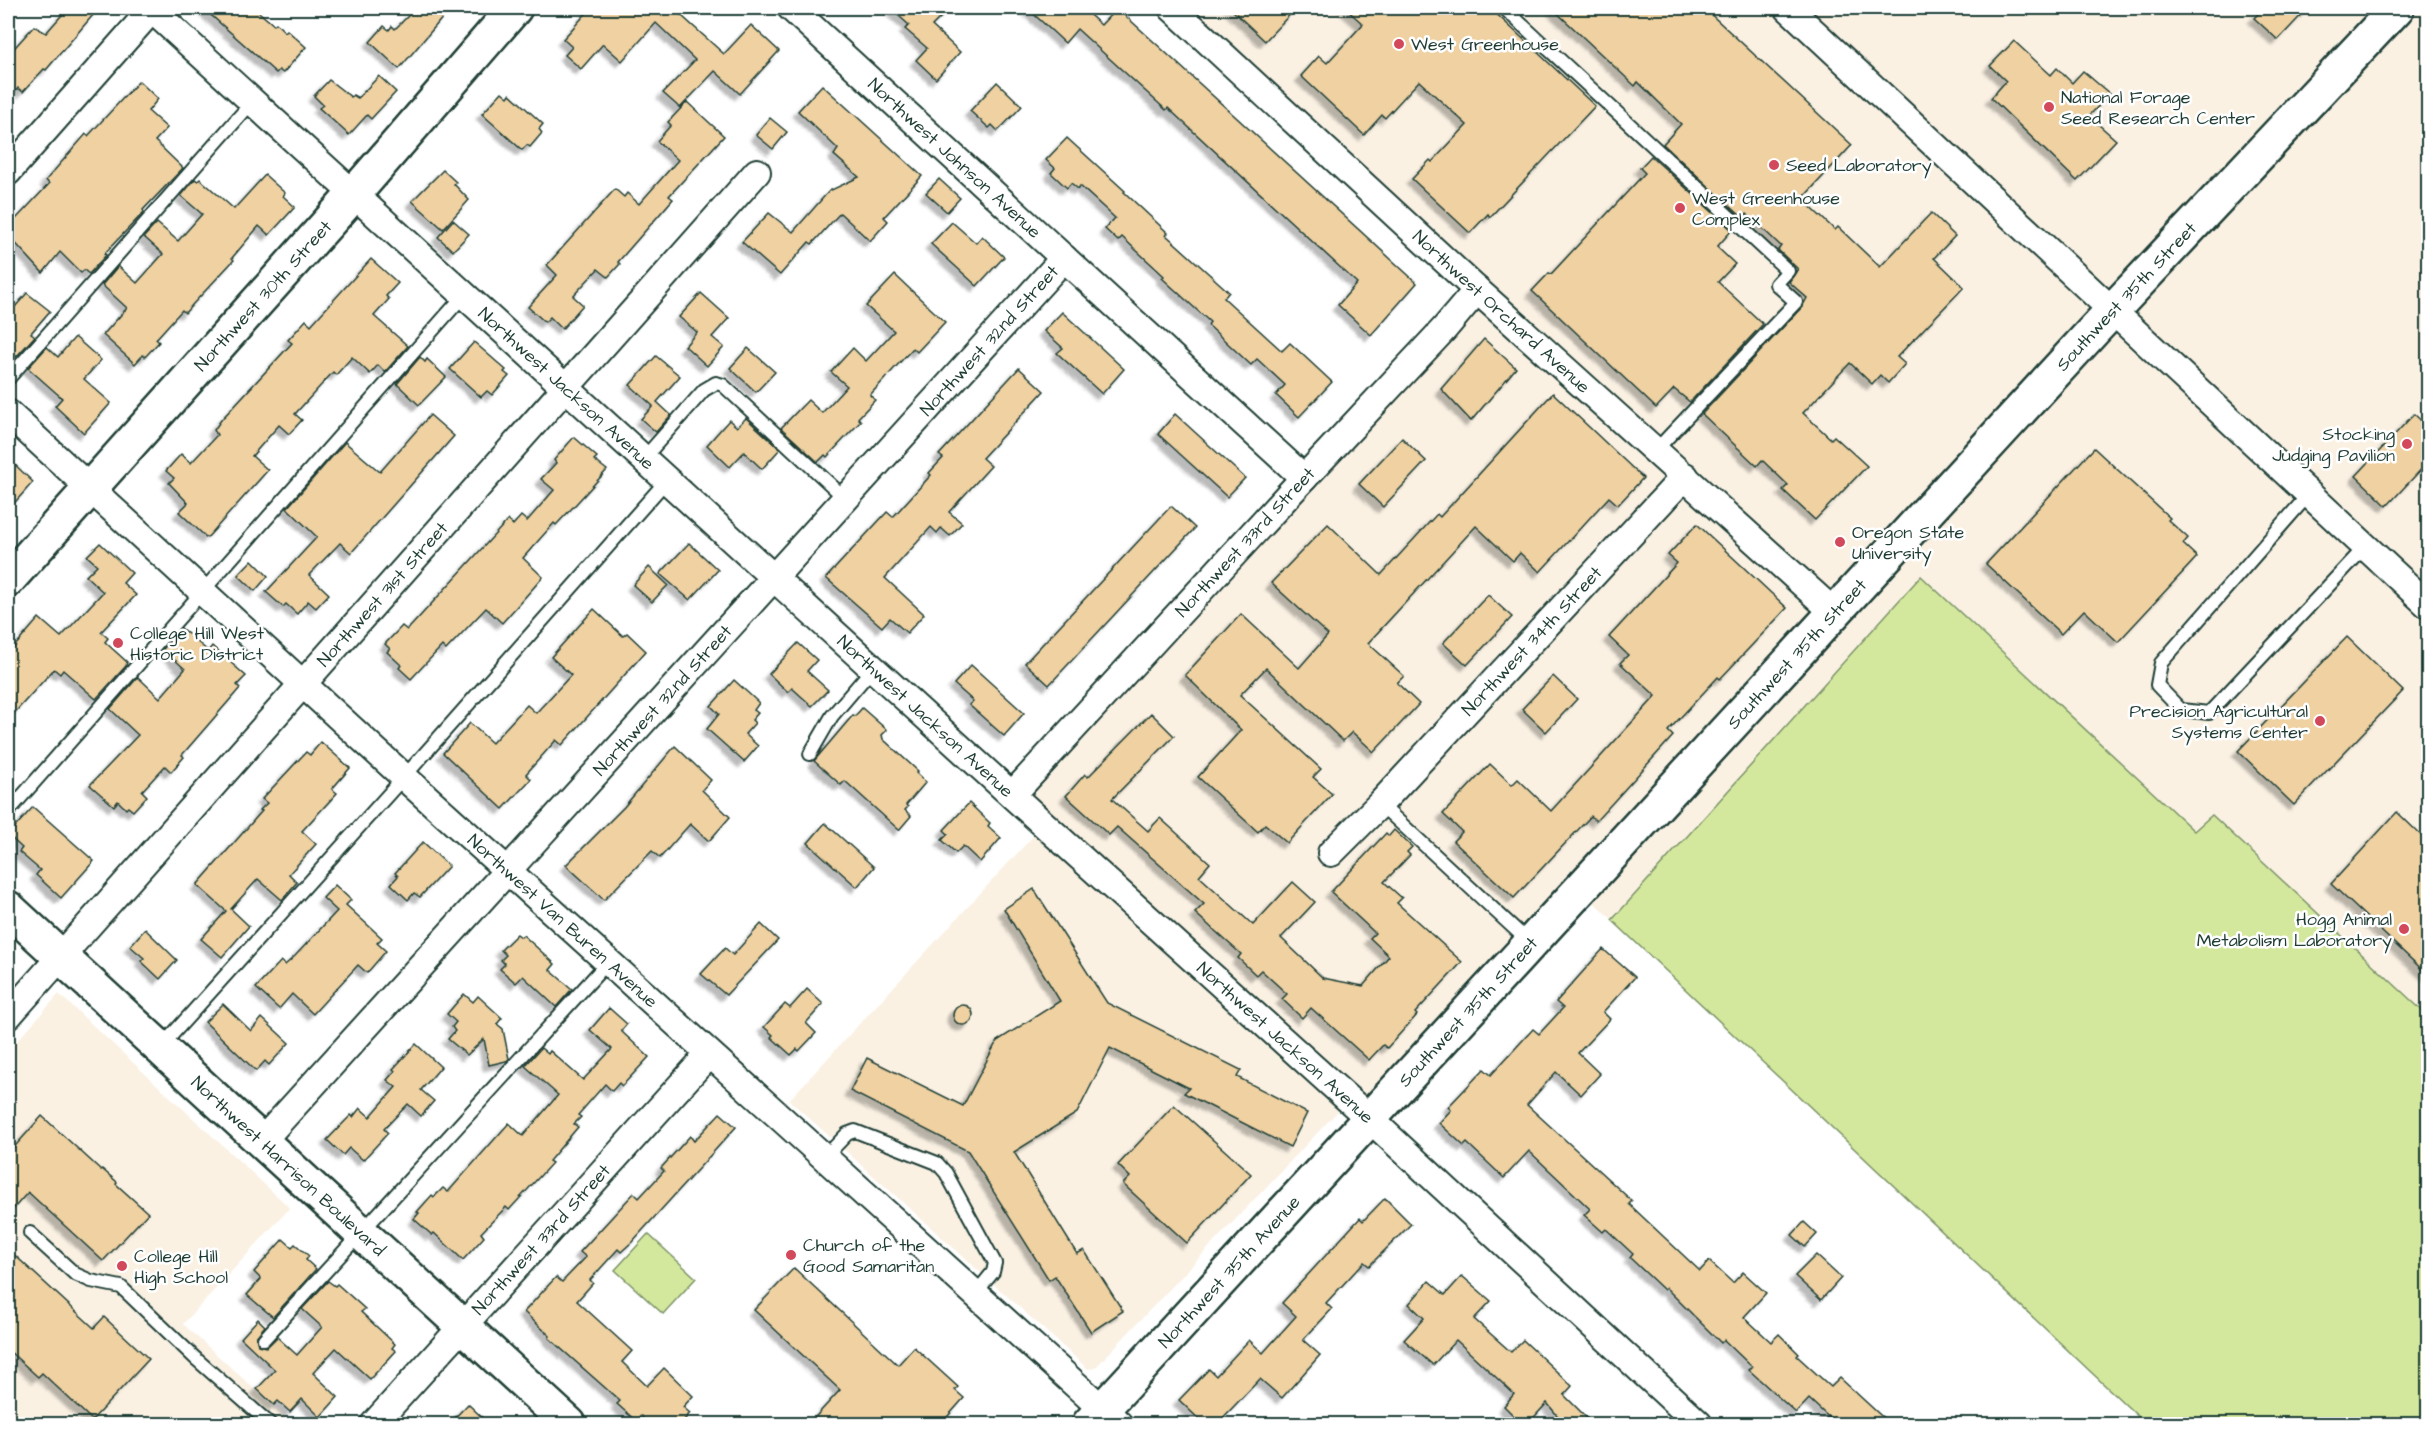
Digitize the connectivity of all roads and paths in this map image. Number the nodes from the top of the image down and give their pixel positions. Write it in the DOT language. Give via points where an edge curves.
graph roads {
  1 [pos="152,8"];
  2 [pos="515,8"];
  3 [pos="791,8"];
  4 [pos="1172,8"];
  5 [pos="1504,8"];
  6 [pos="1788,8"];
  7 [pos="2397,8"];
  8 [pos="253,101"];
  9 [pos="8,171"];
  10 [pos="757,172"];
  11 [pos="354,194"];
  12 [pos="1064,258"];
  13 [pos="1477,290"];
  14 [pos="464,295"];
  15 [pos="2112,311"];
  16 [pos="8,379"];
  17 [pos="566,388"];
  18 [pos="8,413"];
  19 [pos="1656,450"];
  20 [pos="644,458"];
  21 [pos="1685,476"];
  22 [pos="1304,478"];
  23 [pos="667,480"];
  24 [pos="90,488"];
  25 [pos="2309,494"];
  26 [pos="846,499"];
  27 [pos="2366,546"];
  28 [pos="775,578"];
  29 [pos="8,580"];
  30 [pos="203,592"];
  31 [pos="2428,605"];
  32 [pos="1835,613"];
  33 [pos="873,668"];
  34 [pos="303,684"];
  35 [pos="810,754"];
  36 [pos="404,777"];
  37 [pos="1012,795"];
  38 [pos="1380,804"];
  39 [pos="8,812"];
  40 [pos="1330,853"];
  41 [pos="509,871"];
  42 [pos="8,908"];
  43 [pos="1531,944"];
  44 [pos="62,956"];
  45 [pos="608,962"];
  46 [pos="8,1016"];
  47 [pos="160,1048"];
  48 [pos="710,1054"];
  49 [pos="1370,1119"];
  50 [pos="261,1142"];
  51 [pos="824,1158"];
  52 [pos="30,1233"];
  53 [pos="362,1233"];
  54 [pos="975,1294"];
  55 [pos="463,1326"];
  56 [pos="264,1339"];
  57 [pos="1103,1420"];
  58 [pos="563,1422"];
  59 [pos="270,1425"];
  60 [pos="374,1425"];
  61 [pos="1699,1425"];
  1 -- 8 [label="street, Northwest Jackson Avenue"];
  1 -- 9 [label="street"];
  2 -- 11 [label="main road, Northwest 30th Street"];
  3 -- 12 [label="street, Northwest Johnson Avenue"];
  4 -- 13 [label="street, Northwest Orchard Avenue"];
  5 -- 19 [label="lane" via="1788,271 1776,284 1796,302"];
  6 -- 15 [label="street"];
  7 -- 15 [label="main road, Southwest 35th Street"];
  8 -- 11 [label="street, Northwest Jackson Avenue"];
  8 -- 16 [label="lane"];
  10 -- 17 [label="street, Northwest 31st Street"];
  11 -- 14 [label="street, Northwest Jackson Avenue"];
  11 -- 24 [label="main road, Northwest 30th Street"];
  12 -- 22 [label="street, Northwest Johnson Avenue"];
  12 -- 26 [label="street, Northwest 32nd Street"];
  13 -- 19 [label="street, Northwest Orchard Avenue"];
  13 -- 22 [label="street, Northwest 33rd Street"];
  14 -- 17 [label="street, Northwest Jackson Avenue"];
  14 -- 30 [label="lane"];
  15 -- 25 [label="street"];
  15 -- 32 [label="main road, Southwest 35th Street"];
  17 -- 20 [label="street, Northwest Jackson Avenue"];
  17 -- 34 [label="street, Northwest 31st Street"];
  18 -- 24 [label="street, Northwest Van Buren Avenue"];
  19 -- 21 [label="street, Northwest Orchard Avenue"];
  20 -- 23 [label="street, Northwest Jackson Avenue"];
  20 -- 26 [label="lane" via="704,390 716,383 723,385"];
  21 -- 32 [label="street, Northwest Orchard Avenue"];
  21 -- 38 [label="street, Northwest 34th Street"];
  22 -- 37 [label="street, Northwest 33rd Street"];
  23 -- 28 [label="street, Northwest Jackson Avenue"];
  23 -- 36 [label="lane"];
  24 -- 29 [label="main road, Northwest 30th Street"];
  24 -- 30 [label="street, Northwest Van Buren Avenue"];
  25 -- 27 [label="street"];
  25 -- 27 [label="lane" via="2161,663 2157,686 2181,710 2209,713"];
  26 -- 28 [label="street, Northwest 32nd Street"];
  27 -- 31 [label="street"];
  28 -- 33 [label="street, Northwest Jackson Avenue"];
  28 -- 41 [label="street, Northwest 32nd Street"];
  30 -- 34 [label="street, Northwest Van Buren Avenue"];
  30 -- 39 [label="lane"];
  32 -- 43 [label="main road, Southwest 35th Street"];
  33 -- 35 [label="lane" via="832,716"];
  33 -- 37 [label="street, Northwest Jackson Avenue"];
  34 -- 36 [label="street, Northwest Van Buren Avenue"];
  34 -- 44 [label="street, Northwest 31st Street"];
  36 -- 41 [label="street, Northwest Van Buren Avenue"];
  36 -- 47 [label="lane"];
  37 -- 49 [label="street, Northwest Jackson Avenue"];
  38 -- 40 [label="street, Northwest 34th Street"];
  38 -- 43 [label="lane"];
  41 -- 45 [label="street, Northwest Van Buren Avenue"];
  41 -- 50 [label="street, Northwest 32nd Street"];
  42 -- 44 [label="main road, Northwest Harrison Boulevard"];
  43 -- 49 [label="main road, Southwest 35th Street"];
  44 -- 46 [label="street, Northwest 31st Street"];
  44 -- 47 [label="main road, Northwest Harrison Boulevard"];
  45 -- 48 [label="street, Northwest Van Buren Avenue"];
  45 -- 53 [label="lane"];
  47 -- 50 [label="main road, Northwest Harrison Boulevard"];
  48 -- 51 [label="street, Northwest Van Buren Avenue"];
  48 -- 55 [label="street, Northwest 33rd Street"];
  49 -- 57 [label="main road, Northwest 35th Avenue"];
  49 -- 61 [label="street, Northwest Jackson Avenue"];
  50 -- 53 [label="main road, Northwest Harrison Boulevard"];
  51 -- 54 [label="street, Northwest Van Buren Avenue"];
  51 -- 54 [label="lane" via="855,1131 937,1163 996,1263"];
  52 -- 59 [label="lane" via="75,1274 121,1287"];
  53 -- 55 [label="main road, Northwest Harrison Boulevard"];
  53 -- 56 [label="lane"];
  54 -- 57 [label="street, Northwest Van Buren Avenue"];
  55 -- 58 [label="main road, Northwest Harrison Boulevard"];
  55 -- 60 [label="street, Northwest 33rd Street"];
}
